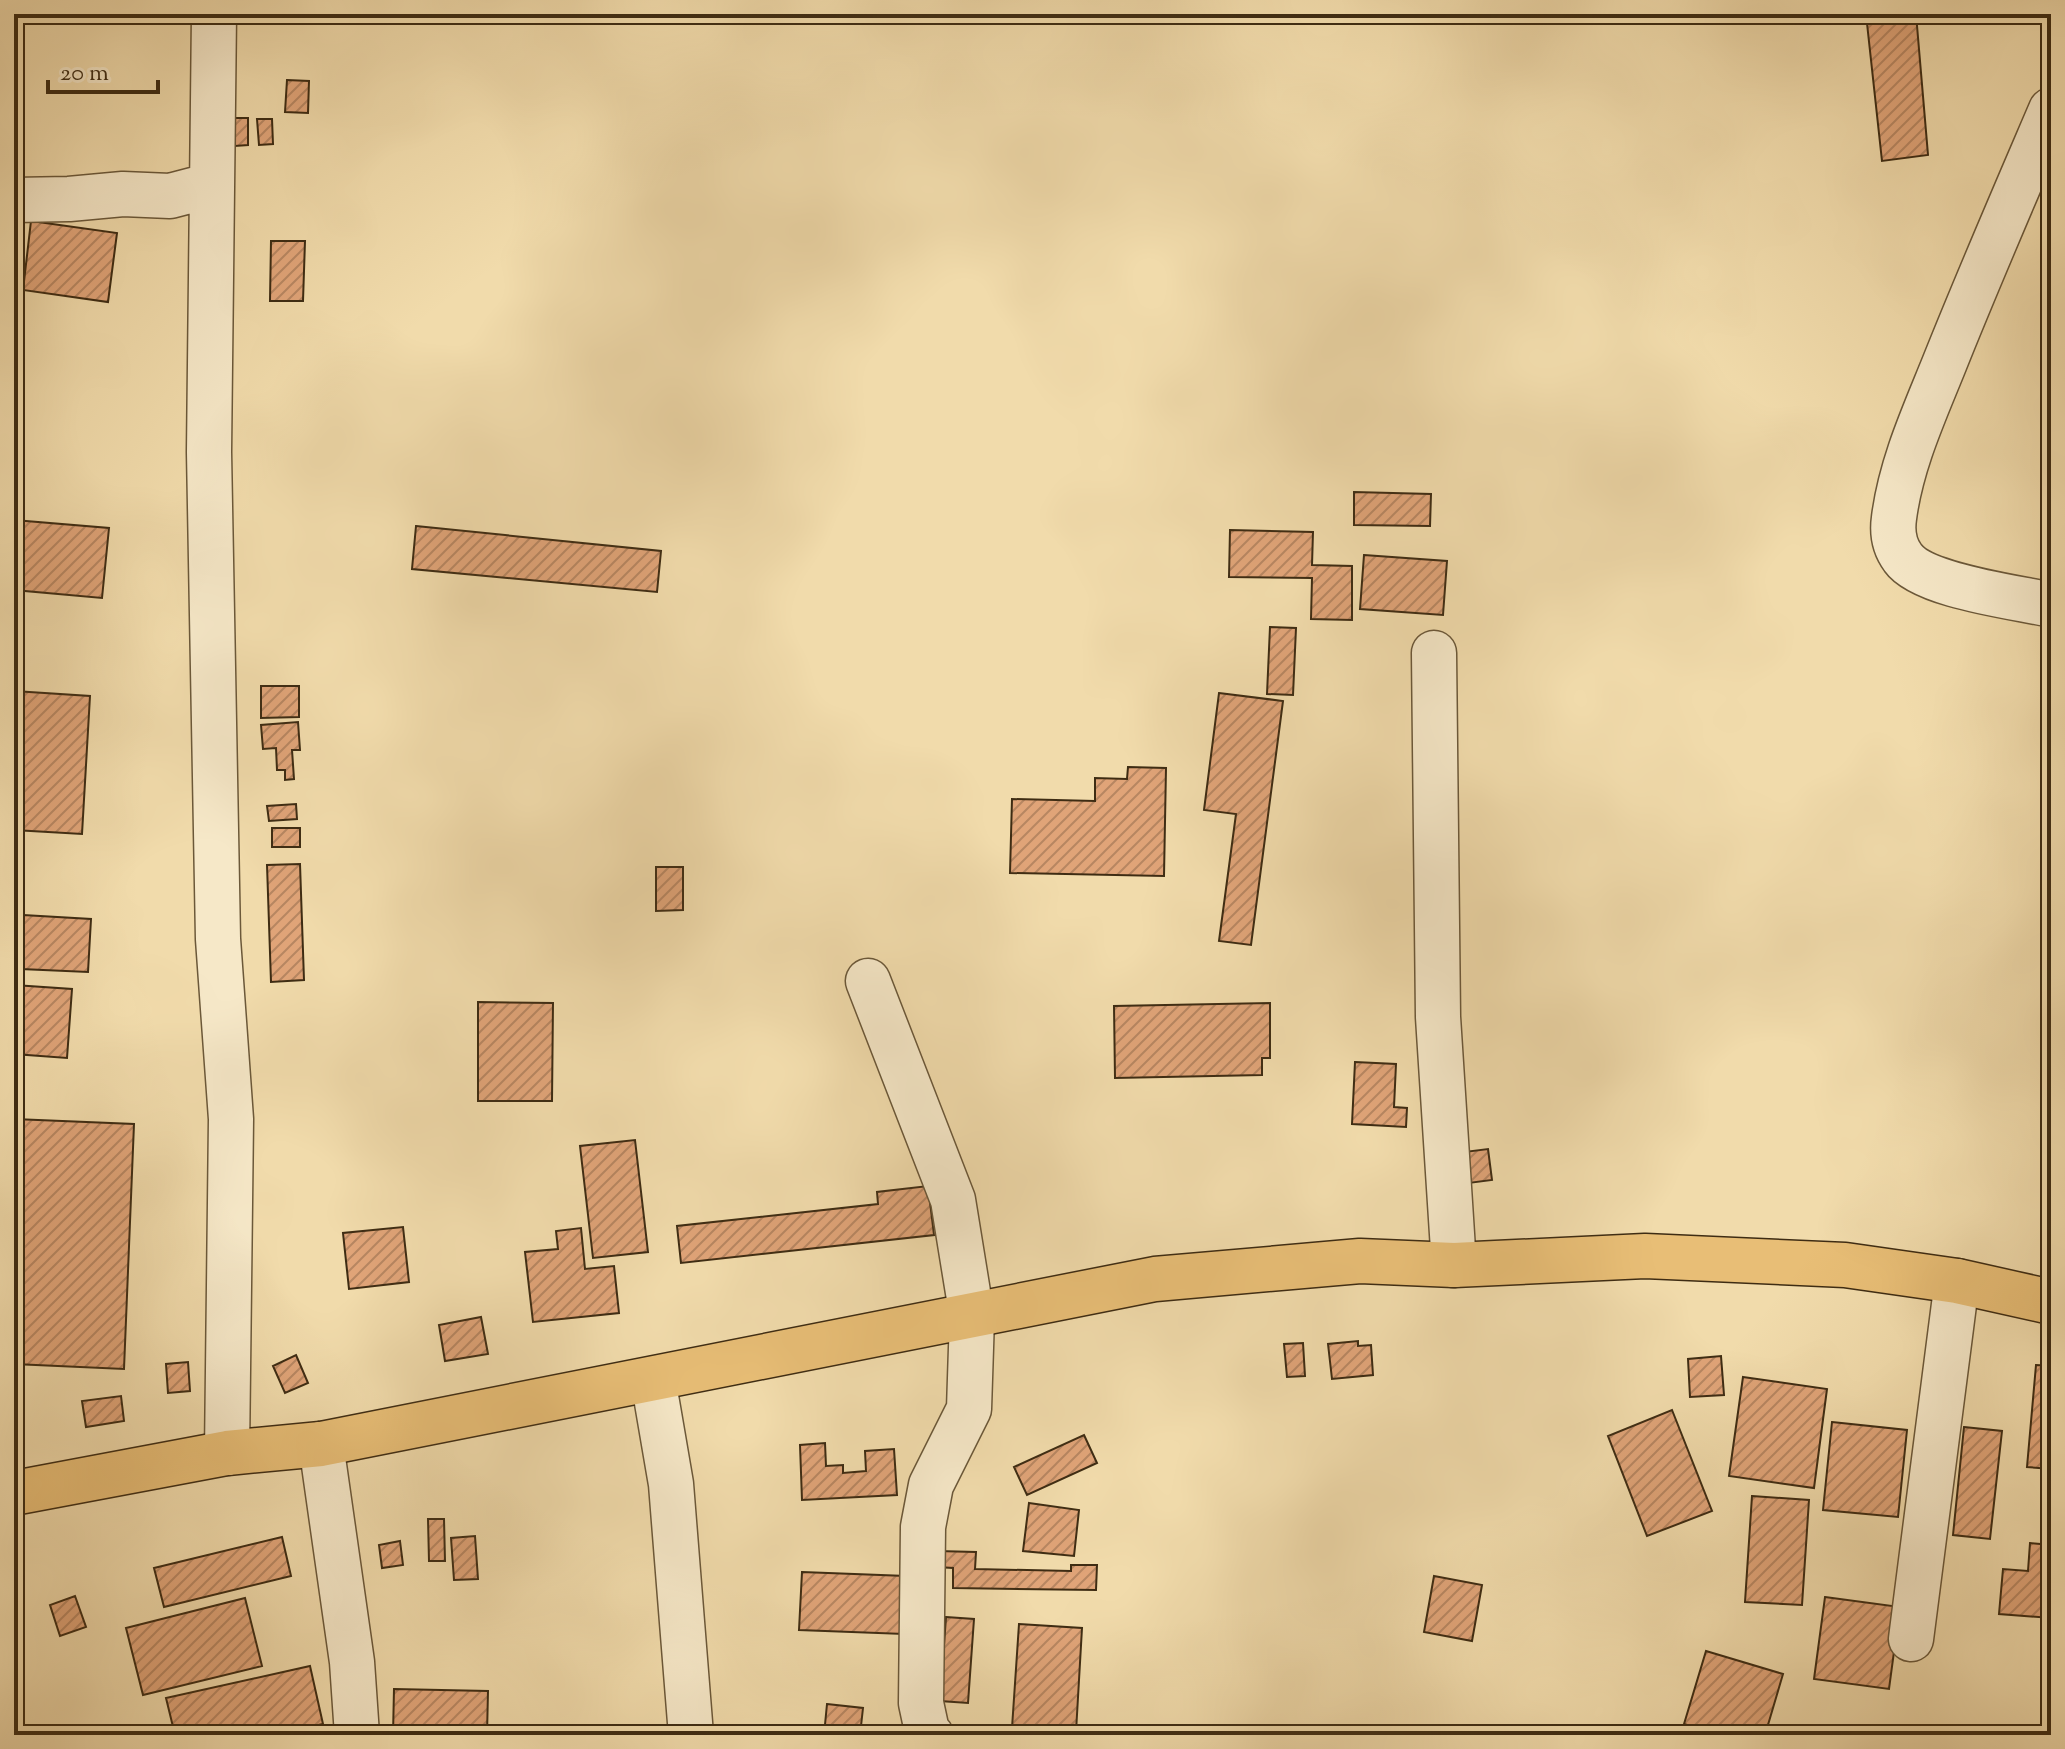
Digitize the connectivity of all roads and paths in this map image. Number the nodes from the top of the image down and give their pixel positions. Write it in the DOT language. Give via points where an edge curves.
graph roads {
  1 [pos="214,14"];
  2 [pos="2051,110"];
  3 [pos="212,185"];
  4 [pos="14,200"];
  5 [pos="2051,605"];
  6 [pos="1434,653"];
  7 [pos="868,981"];
  8 [pos="1454,1265"];
  9 [pos="1957,1281"];
  10 [pos="2051,1302"];
  11 [pos="972,1317"];
  12 [pos="653,1379"];
  13 [pos="321,1444"];
  14 [pos="227,1453"];
  15 [pos="14,1493"];
  16 [pos="1911,1639"];
  17 [pos="357,1735"];
  18 [pos="691,1735"];
  19 [pos="931,1735"];
  1 -- 3 [label="street"];
  2 -- 5 [label="street" via="1912,445 1894,522 1895,545 1917,571"];
  3 -- 4 [label="street" via="170,196"];
  3 -- 14 [label="street" via="214,743 218,939 231,1119"];
  6 -- 8 [label="street" via="1438,1017"];
  7 -- 11 [label="street" via="953,1200"];
  8 -- 9 [label="main road" via="1645,1256 1845,1265"];
  8 -- 11 [label="main road" via="1360,1261 1155,1279"];
  9 -- 10 [label="main road"];
  9 -- 16 [label="street"];
  11 -- 12 [label="main road"];
  11 -- 19 [label="street" via="969,1409 931,1485 923,1527 921,1703"];
  12 -- 13 [label="main road"];
  12 -- 18 [label="street" via="671,1484"];
  13 -- 14 [label="main road"];
  13 -- 17 [label="street" via="352,1662"];
  14 -- 15 [label="main road"];
}
